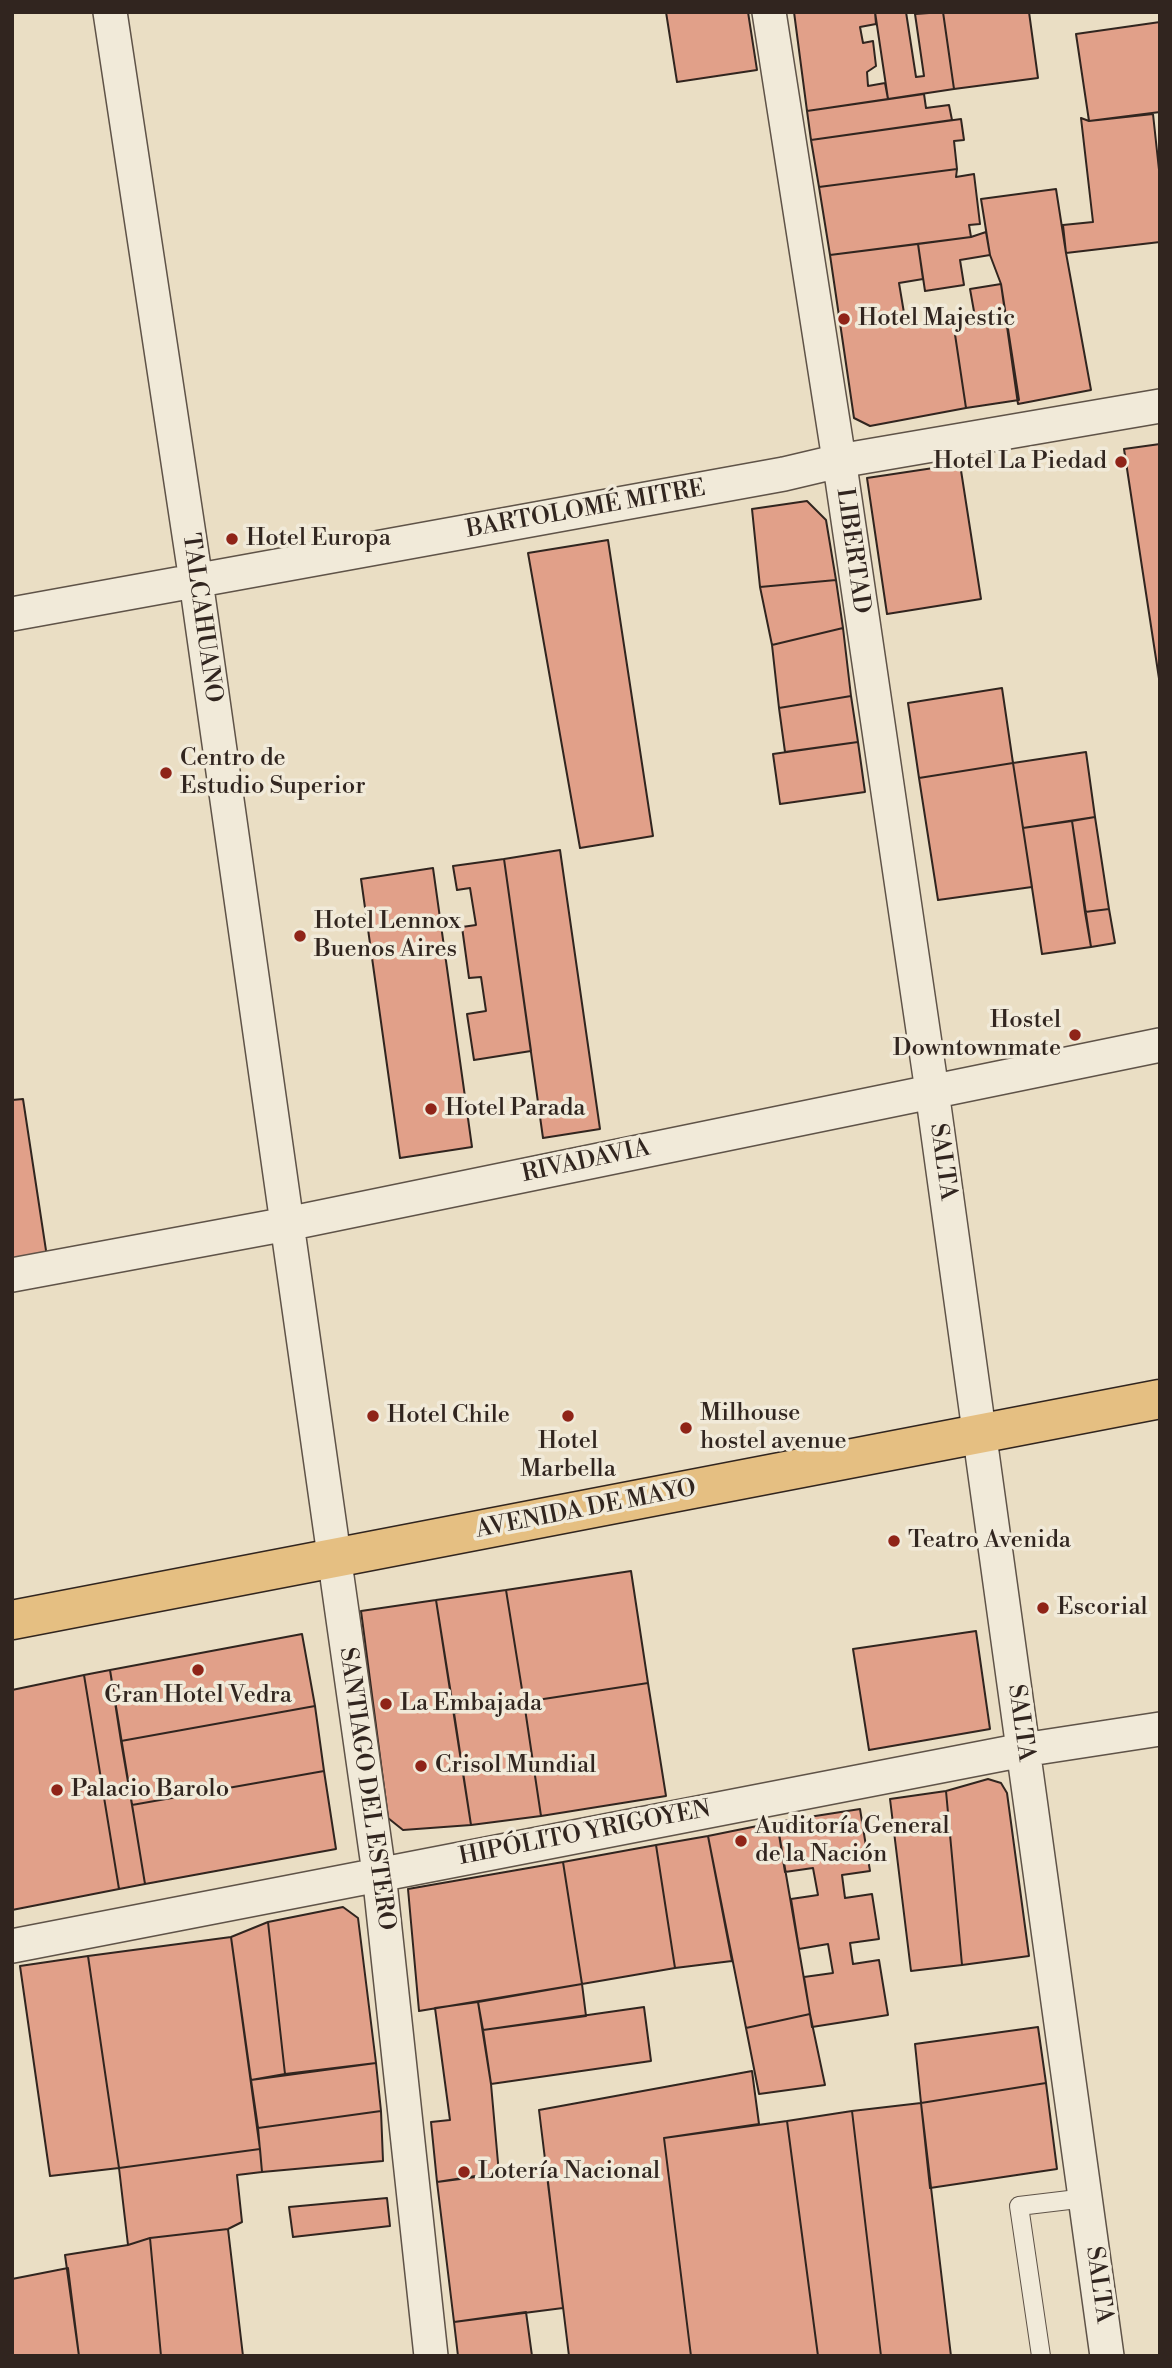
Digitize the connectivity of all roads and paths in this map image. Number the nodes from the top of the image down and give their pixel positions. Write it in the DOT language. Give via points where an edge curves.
graph roads {
  1 [pos="110,12"];
  2 [pos="769,12"];
  3 [pos="1160,405"];
  4 [pos="839,461"];
  5 [pos="197,581"];
  6 [pos="12,614"];
  7 [pos="1160,1045"];
  8 [pos="932,1091"];
  9 [pos="287,1224"];
  10 [pos="12,1275"];
  11 [pos="1160,1399"];
  12 [pos="979,1434"];
  13 [pos="336,1559"];
  14 [pos="12,1620"];
  15 [pos="1160,1729"];
  16 [pos="1023,1750"];
  17 [pos="379,1873"];
  18 [pos="12,1946"];
  19 [pos="1086,2198"];
  20 [pos="431,2356"];
  21 [pos="1041,2356"];
  22 [pos="1107,2356"];
  1 -- 5 [label="street, TALCAHUANO"];
  2 -- 4 [label="street, LIBERTAD"];
  3 -- 4 [label="street, BARTOLOMÉ MITRE"];
  4 -- 5 [label="street, BARTOLOMÉ MITRE"];
  4 -- 8 [label="street, LIBERTAD"];
  5 -- 6 [label="street, BARTOLOMÉ MITRE"];
  5 -- 9 [label="street, TALCAHUANO"];
  7 -- 8 [label="street, RIVADAVIA"];
  8 -- 9 [label="street, RIVADAVIA"];
  8 -- 12 [label="street, SALTA"];
  9 -- 10 [label="street, RIVADAVIA"];
  9 -- 13 [label="street, SANTIAGO DEL ESTERO"];
  11 -- 12 [label="main road, AVENIDA DE MAYO"];
  12 -- 13 [label="main road, AVENIDA DE MAYO"];
  12 -- 16 [label="street, SALTA"];
  13 -- 14 [label="main road, AVENIDA DE MAYO"];
  13 -- 17 [label="street, SANTIAGO DEL ESTERO"];
  15 -- 16 [label="street, HIPÓLITO YRIGOYEN"];
  16 -- 17 [label="street, HIPÓLITO YRIGOYEN"];
  16 -- 19 [label="street, SALTA"];
  17 -- 18 [label="street, HIPÓLITO YRIGOYEN"];
  17 -- 20 [label="street, SANTIAGO DEL ESTERO"];
  19 -- 21 [label="lane" via="1019,2206"];
  19 -- 22 [label="street, SALTA"];
}
